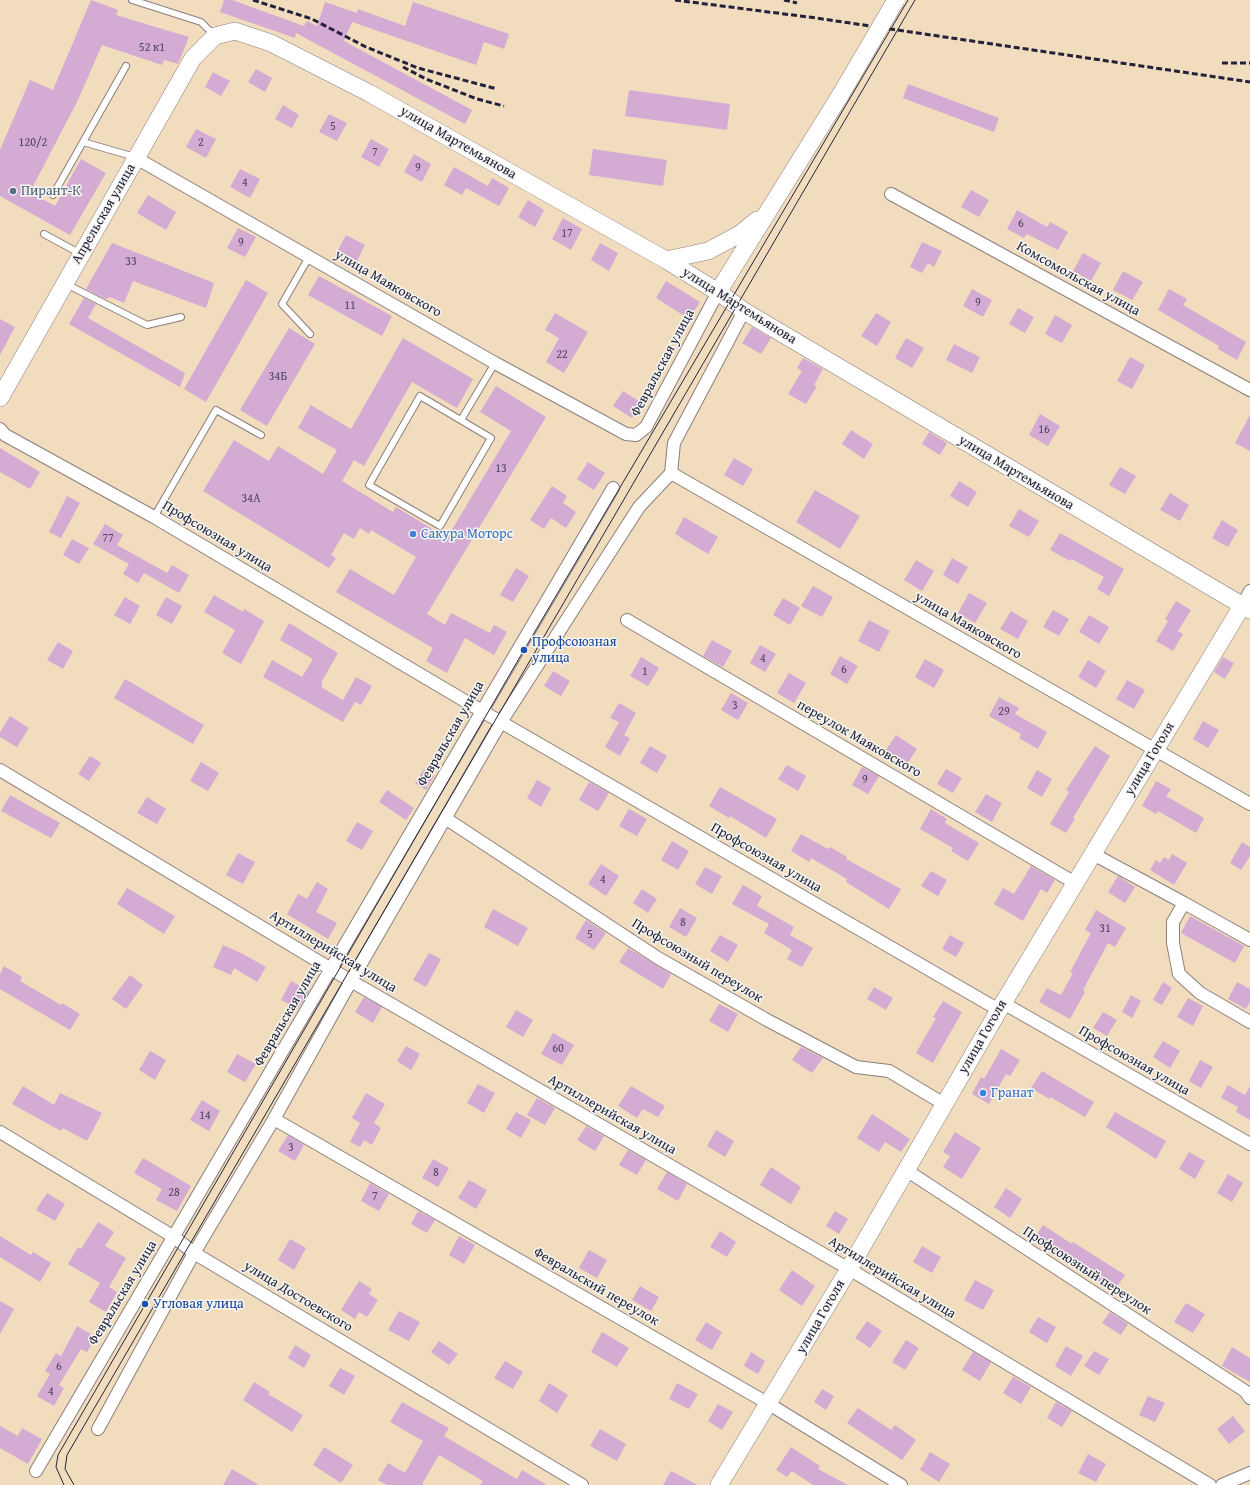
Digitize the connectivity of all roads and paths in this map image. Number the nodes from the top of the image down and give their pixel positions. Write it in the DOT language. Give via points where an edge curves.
graph roads {
  1 [pos="132,0"];
  2 [pos="896,0"];
  3 [pos="215,36"];
  4 [pos="126,66"];
  5 [pos="83,142"];
  6 [pos="136,158"];
  7 [pos="53,194"];
  8 [pos="891,194"];
  9 [pos="769,210"];
  10 [pos="44,234"];
  11 [pos="81,254"];
  12 [pos="310,257"];
  13 [pos="666,260"];
  14 [pos="65,283"];
  15 [pos="718,292"];
  16 [pos="744,312"];
  17 [pos="181,317"];
  18 [pos="310,334"];
  19 [pos="495,363"];
  20 [pos="1250,390"];
  21 [pos="0,398"];
  22 [pos="461,420"];
  23 [pos="0,429"];
  24 [pos="626,434"];
  25 [pos="261,435"];
  26 [pos="671,473"];
  27 [pos="613,488"];
  28 [pos="154,517"];
  29 [pos="1250,591"];
  30 [pos="1246,608"];
  31 [pos="627,620"];
  32 [pos="482,711"];
  33 [pos="501,722"];
  34 [pos="1155,751"];
  35 [pos="0,770"];
  36 [pos="1250,804"];
  37 [pos="445,818"];
  38 [pos="1093,854"];
  39 [pos="1075,883"];
  40 [pos="1184,903"];
  41 [pos="1250,940"];
  42 [pos="332,969"];
  43 [pos="351,981"];
  44 [pos="1001,1006"];
  45 [pos="1250,1022"];
  46 [pos="944,1104"];
  47 [pos="274,1119"];
  48 [pos="0,1132"];
  49 [pos="1250,1144"];
  50 [pos="906,1170"];
  51 [pos="174,1237"];
  52 [pos="194,1253"];
  53 [pos="849,1269"];
  54 [pos="1250,1398"];
  55 [pos="769,1404"];
  56 [pos="98,1429"];
  57 [pos="36,1471"];
  58 [pos="1250,1473"];
  59 [pos="582,1485"];
  60 [pos="719,1485"];
  61 [pos="901,1485"];
  62 [pos="1210,1485"];
  63 [pos="1222,1485"];
  1 -- 3 [label="lane" via="201,22"];
  2 -- 9 [label="main road, bridge"];
  3 -- 6 [label="main road, Апрельская улица" via="193,58"];
  3 -- 13 [label="main road, улица Мартемьянова" via="235,31 271,44 369,93"];
  4 -- 5 [label="lane"];
  5 -- 6 [label="lane"];
  5 -- 7 [label="lane"];
  6 -- 11 [label="main road, Апрельская улица"];
  6 -- 12 [label="street, улица Маяковского"];
  8 -- 20 [label="street, Комсомольская улица"];
  9 -- 13 [label="main road" via="740,234 708,251"];
  9 -- 15 [label="main road"];
  10 -- 11 [label="lane"];
  11 -- 14 [label="main road, Апрельская улица"];
  12 -- 18 [label="lane" via="282,304"];
  12 -- 19 [label="street, улица Маяковского"];
  13 -- 15 [label="main road, улица Мартемьянова"];
  14 -- 17 [label="lane" via="147,325"];
  14 -- 21 [label="main road, Апрельская улица"];
  15 -- 16 [label="main road, улица Мартемьянова"];
  15 -- 24 [label="street, Февральская улица" via="646,427 636,435"];
  16 -- 26 [label="street" via="674,443"];
  16 -- 30 [label="main road, улица Мартемьянова"];
  19 -- 22 [label="lane"];
  19 -- 24 [label="street, улица Маяковского"];
  22 -- 22 [label="lane" via="491,438 440,526 369,485 420,396"];
  23 -- 28 [label="street, Профсоюзная улица" via="5,435"];
  25 -- 28 [label="lane" via="216,410"];
  26 -- 33 [label="street" via="639,507"];
  26 -- 34 [label="street, улица Маяковского"];
  27 -- 32 [label="street, Февральская улица"];
  28 -- 32 [label="street, Профсоюзная улица"];
  29 -- 30 [label="street, улица Гоголя"];
  30 -- 34 [label="main road, улица Гоголя"];
  31 -- 39 [label="street, переулок Маяковского"];
  32 -- 33 [label="street, Профсоюзная улица"];
  32 -- 42 [label="street, Февральская улица"];
  33 -- 37 [label="street"];
  33 -- 44 [label="street, Профсоюзная улица"];
  34 -- 36 [label="street, улица Маяковского"];
  34 -- 38 [label="main road, улица Гоголя"];
  35 -- 42 [label="street, Артиллерийская улица"];
  37 -- 43 [label="street"];
  37 -- 46 [label="street, Профсоюзный переулок" via="658,958 856,1067 889,1071"];
  38 -- 39 [label="main road, улица Гоголя"];
  38 -- 40 [label="street"];
  39 -- 44 [label="main road, улица Гоголя"];
  40 -- 41 [label="street"];
  40 -- 45 [label="street" via="1172,922 1179,974 1200,993"];
  42 -- 43 [label="street, Артиллерийская улица"];
  42 -- 51 [label="street, Февральская улица"];
  43 -- 47 [label="street"];
  43 -- 53 [label="street, Артиллерийская улица"];
  44 -- 46 [label="main road, улица Гоголя"];
  44 -- 49 [label="street, Профсоюзная улица"];
  46 -- 50 [label="main road, улица Гоголя"];
  47 -- 52 [label="street"];
  47 -- 55 [label="street, Февральский переулок"];
  48 -- 51 [label="street, улица Достоевского"];
  50 -- 53 [label="main road, улица Гоголя"];
  50 -- 54 [label="street, Профсоюзный переулок" via="1245,1391"];
  51 -- 52 [label="street, улица Достоевского"];
  51 -- 57 [label="street, Февральская улица"];
  52 -- 56 [label="street"];
  52 -- 59 [label="street, улица Достоевского"];
  53 -- 55 [label="main road, улица Гоголя"];
  53 -- 62 [label="street, Артиллерийская улица"];
  55 -- 60 [label="main road, улица Гоголя"];
  55 -- 61 [label="street, Февральский переулок"];
  58 -- 63 [label="street"];
}
